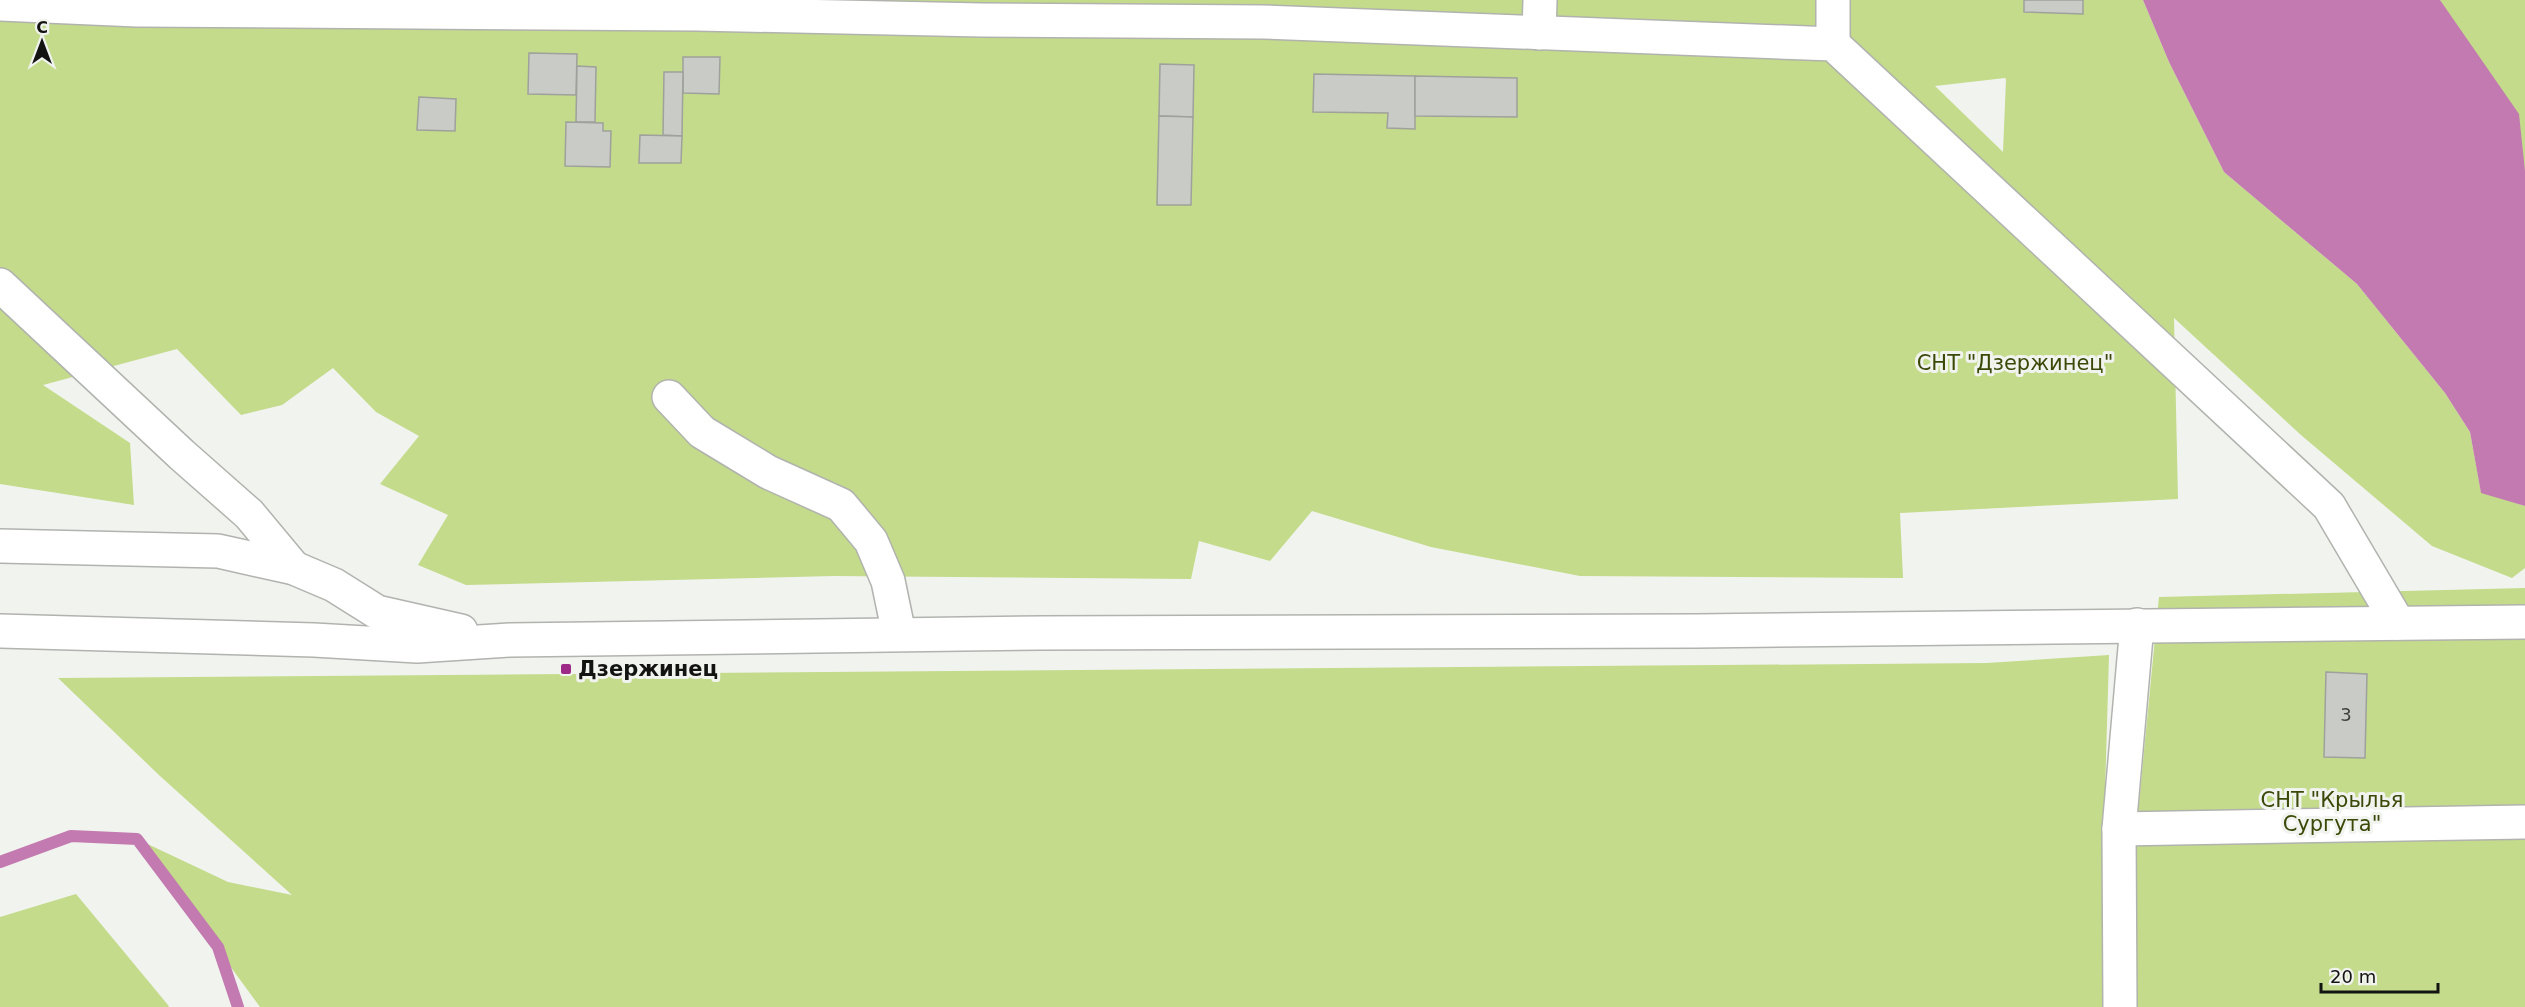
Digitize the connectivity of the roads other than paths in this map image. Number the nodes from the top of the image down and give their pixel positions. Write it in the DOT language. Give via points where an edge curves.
graph roads {
  1 [pos="1540,0"];
  2 [pos="1833,0"];
  3 [pos="0,4"];
  4 [pos="137,5"];
  5 [pos="418,6"];
  6 [pos="697,7"];
  7 [pos="982,10"];
  8 [pos="1263,11"];
  9 [pos="1539,33"];
  10 [pos="1833,44"];
  11 [pos="0,285"];
  12 [pos="669,397"];
  13 [pos="0,546"];
  14 [pos="294,568"];
  15 [pos="2525,622"];
  16 [pos="2398,623"];
  17 [pos="2137,625"];
  18 [pos="0,631"];
  19 [pos="899,634"];
  20 [pos="510,640"];
  21 [pos="2525,822"];
  22 [pos="2119,829"];
  23 [pos="2120,1007"];
  1 -- 9 [label="street"];
  2 -- 10 [label="street"];
  3 -- 4 [label="street"];
  4 -- 5 [label="street"];
  5 -- 6 [label="street"];
  6 -- 7 [label="street"];
  7 -- 8 [label="street"];
  8 -- 9 [label="street"];
  9 -- 10 [label="street"];
  10 -- 16 [label="street" via="2329,506"];
  11 -- 14 [label="street" via="249,514"];
  12 -- 19 [label="street" via="702,432 768,472 842,505 871,541 888,582"];
  13 -- 14 [label="street" via="218,551"];
  14 -- 20 [label="street" via="334,585 377,612"];
  15 -- 16 [label="street"];
  16 -- 17 [label="street"];
  17 -- 19 [label="street"];
  17 -- 22 [label="street"];
  18 -- 20 [label="street" via="417,646"];
  19 -- 20 [label="street"];
  21 -- 22 [label="street"];
  22 -- 23 [label="street"];
}
